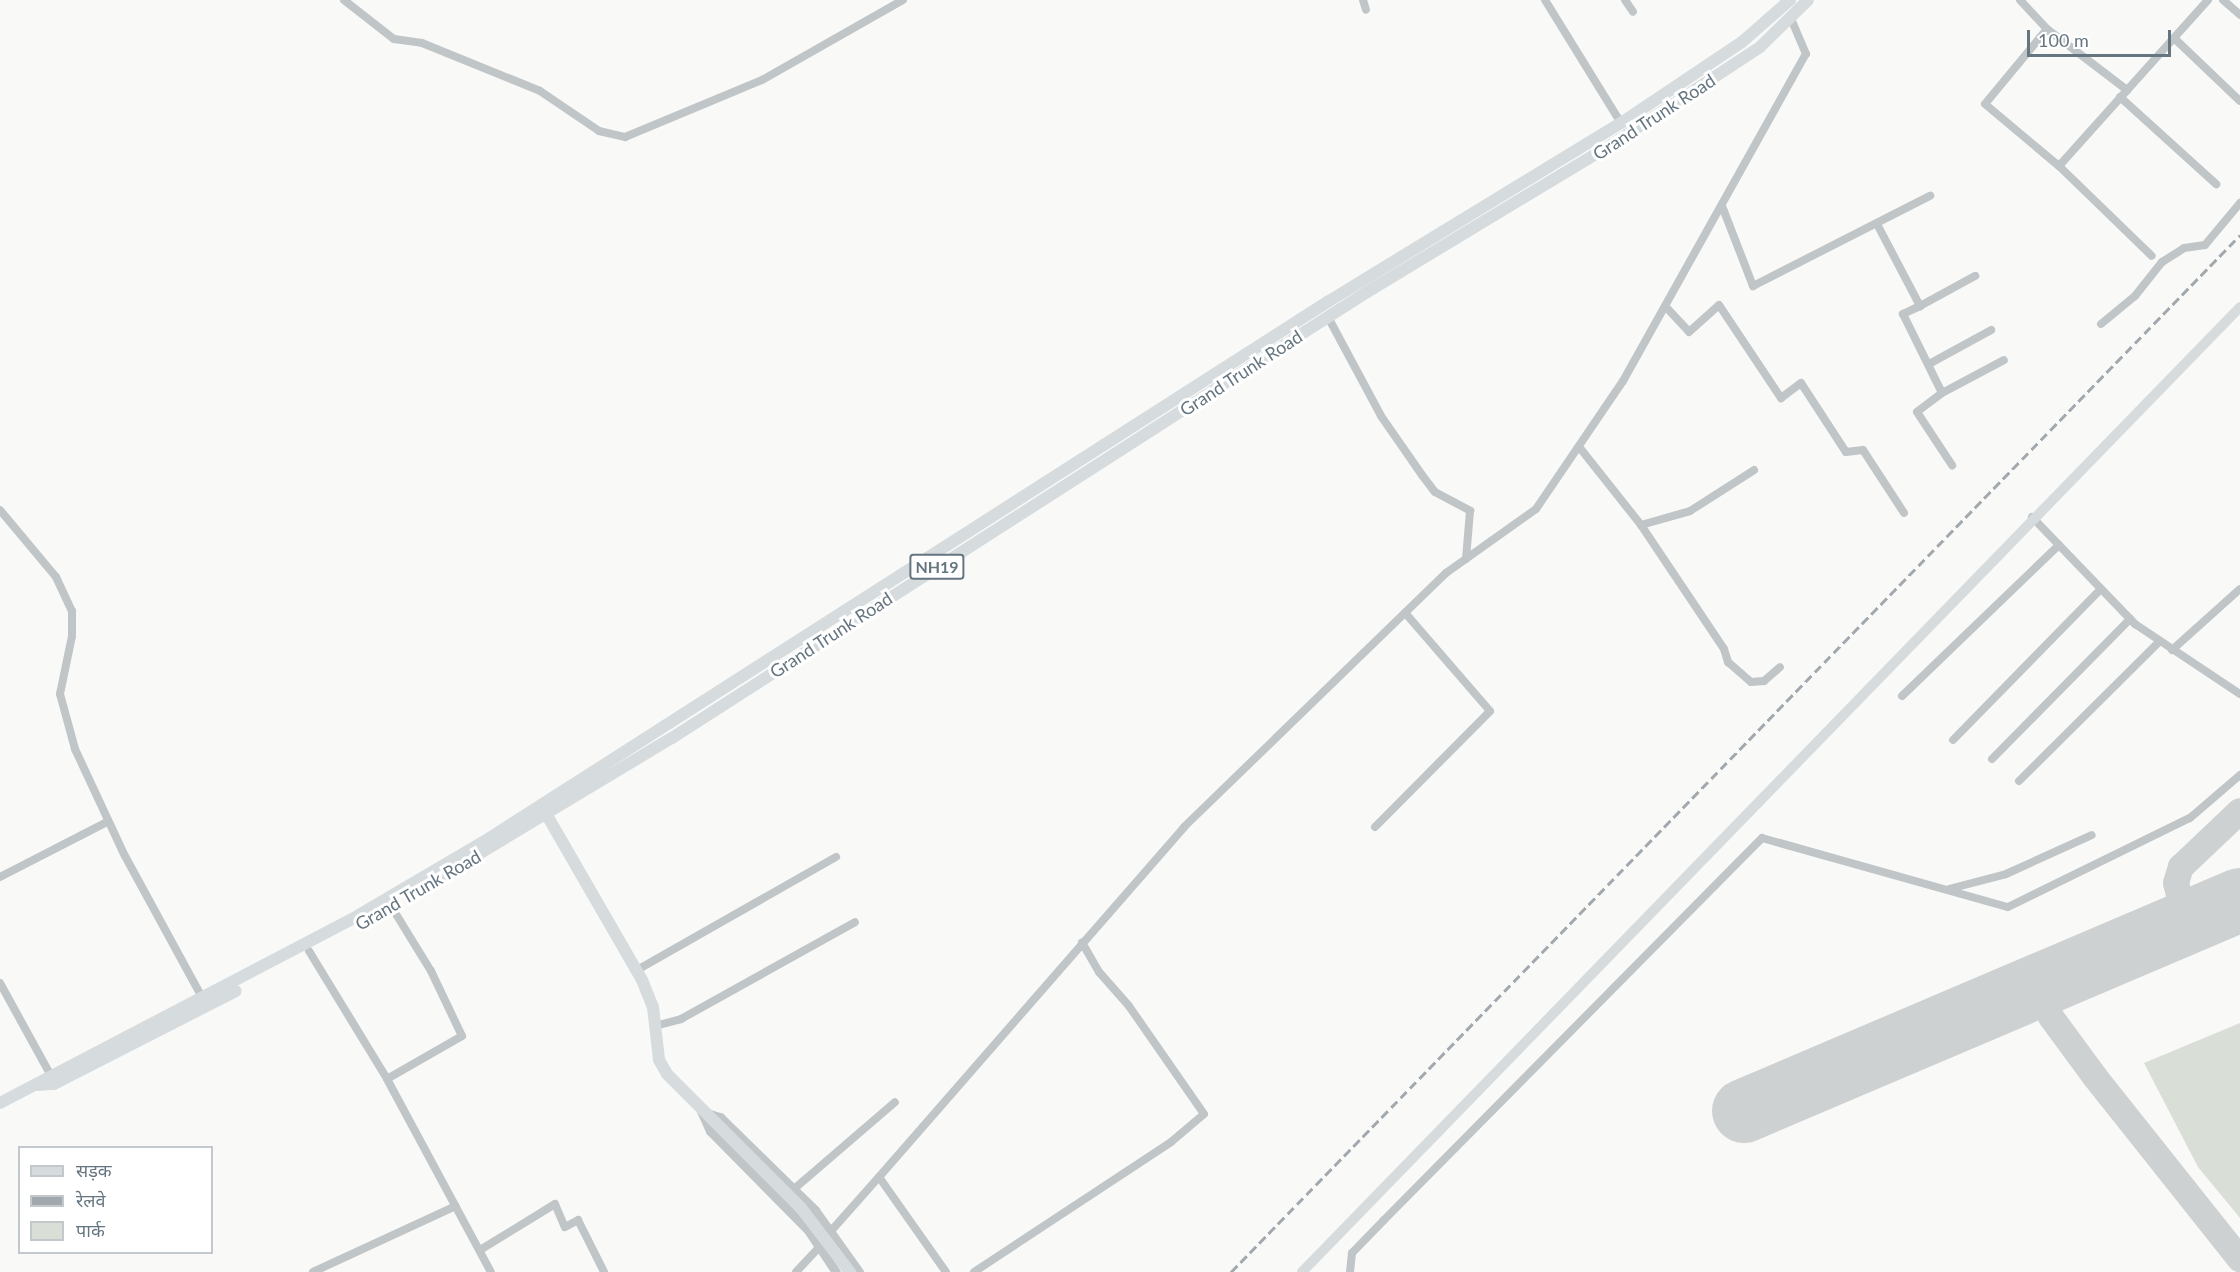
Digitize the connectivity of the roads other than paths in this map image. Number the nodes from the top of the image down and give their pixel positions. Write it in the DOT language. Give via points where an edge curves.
graph roads {
  1 [pos="344,0"];
  2 [pos="903,0"];
  3 [pos="1363,0"];
  4 [pos="1545,0"];
  5 [pos="1625,0"];
  6 [pos="1790,0"];
  7 [pos="1808,0"];
  8 [pos="2020,0"];
  9 [pos="2208,0"];
  10 [pos="2223,0"];
  11 [pos="1366,10"];
  12 [pos="1633,12"];
  13 [pos="2240,15"];
  14 [pos="1791,19"];
  15 [pos="2047,29"];
  16 [pos="2174,38"];
  17 [pos="2127,90"];
  18 [pos="2120,97"];
  19 [pos="2240,101"];
  20 [pos="1621,123"];
  21 [pos="2059,166"];
  22 [pos="2216,184"];
  23 [pos="1930,196"];
  24 [pos="2240,202"];
  25 [pos="1722,206"];
  26 [pos="1877,224"];
  27 [pos="2152,256"];
  28 [pos="1975,276"];
  29 [pos="1665,306"];
  30 [pos="1920,306"];
  31 [pos="2240,307"];
  32 [pos="1328,317"];
  33 [pos="2101,324"];
  34 [pos="1991,330"];
  35 [pos="2004,360"];
  36 [pos="1929,364"];
  37 [pos="1942,393"];
  38 [pos="1580,448"];
  39 [pos="1952,465"];
  40 [pos="1754,470"];
  41 [pos="0,510"];
  42 [pos="1904,513"];
  43 [pos="2031,517"];
  44 [pos="1641,525"];
  45 [pos="2059,545"];
  46 [pos="1466,559"];
  47 [pos="2101,589"];
  48 [pos="2240,589"];
  49 [pos="1406,613"];
  50 [pos="2130,619"];
  51 [pos="2159,642"];
  52 [pos="2172,650"];
  53 [pos="1780,667"];
  54 [pos="2240,694"];
  55 [pos="1902,696"];
  56 [pos="1953,740"];
  57 [pos="1992,759"];
  58 [pos="2240,775"];
  59 [pos="2019,781"];
  60 [pos="543,810"];
  61 [pos="107,822"];
  62 [pos="1375,826"];
  63 [pos="2092,835"];
  64 [pos="836,857"];
  65 [pos="1,875"];
  66 [pos="1941,890"];
  67 [pos="391,906"];
  68 [pos="855,922"];
  69 [pos="1082,942"];
  70 [pos="309,951"];
  71 [pos="637,970"];
  72 [pos="0,983"];
  73 [pos="203,999"];
  74 [pos="655,1026"];
  75 [pos="50,1074"];
  76 [pos="387,1079"];
  77 [pos="38,1085"];
  78 [pos="895,1102"];
  79 [pos="0,1103"];
  80 [pos="700,1111"];
  81 [pos="879,1177"];
  82 [pos="794,1189"];
  83 [pos="456,1206"];
  84 [pos="831,1231"];
  85 [pos="819,1247"];
  86 [pos="480,1250"];
  87 [pos="843,1269"];
  88 [pos="314,1272"];
  89 [pos="491,1272"];
  90 [pos="604,1272"];
  91 [pos="796,1272"];
  92 [pos="859,1272"];
  93 [pos="946,1272"];
  94 [pos="974,1272"];
  95 [pos="1302,1272"];
  96 [pos="1350,1272"];
  1 -- 2 [label="street" via="394,39 422,43 540,91 599,131 625,137 762,80"];
  3 -- 11 [label="street"];
  4 -- 20 [label="street"];
  5 -- 12 [label="street"];
  6 -- 20 [label="main road, Grand Trunk Road / NH19" via="1742,42"];
  7 -- 14 [label="main road, Grand Trunk Road / NH19"];
  8 -- 15 [label="street"];
  9 -- 16 [label="street"];
  10 -- 13 [label="street"];
  14 -- 25 [label="street" via="1806,54"];
  14 -- 32 [label="main road, Grand Trunk Road / NH19" via="1760,47 1611,145"];
  15 -- 17 [label="street"];
  15 -- 21 [label="street" via="1985,104"];
  16 -- 17 [label="street"];
  16 -- 19 [label="street"];
  17 -- 18 [label="street"];
  18 -- 21 [label="street"];
  18 -- 22 [label="street"];
  20 -- 60 [label="main road, Grand Trunk Road / NH19" via="1329,302"];
  21 -- 27 [label="street"];
  23 -- 26 [label="street"];
  24 -- 33 [label="street" via="2205,245 2184,248 2162,262 2127,304"];
  25 -- 26 [label="street" via="1754,286"];
  25 -- 29 [label="street"];
  26 -- 30 [label="street"];
  28 -- 30 [label="street"];
  29 -- 38 [label="street"];
  29 -- 42 [label="street" via="1689,332 1719,305 1781,398 1801,383 1846,452 1863,450"];
  30 -- 36 [label="street" via="1903,314"];
  31 -- 43 [label="main road"];
  32 -- 46 [label="street" via="1381,416 1422,475 1435,492 1470,511"];
  32 -- 60 [label="main road, Grand Trunk Road / NH19"];
  34 -- 36 [label="street"];
  35 -- 37 [label="street"];
  36 -- 37 [label="street"];
  37 -- 39 [label="street" via="1917,412"];
  38 -- 44 [label="street"];
  38 -- 46 [label="street" via="1536,509"];
  40 -- 44 [label="street" via="1690,511"];
  41 -- 61 [label="street" via="56,577 72,611 72,636 60,694 75,749"];
  43 -- 45 [label="street"];
  43 -- 95 [label="main road"];
  44 -- 53 [label="street" via="1724,649 1728,663 1750,682 1764,681"];
  45 -- 47 [label="street"];
  45 -- 55 [label="street"];
  46 -- 49 [label="street"];
  47 -- 50 [label="street"];
  47 -- 56 [label="street"];
  48 -- 52 [label="street"];
  49 -- 62 [label="street" via="1490,711"];
  49 -- 69 [label="street" via="1184,827"];
  50 -- 51 [label="street"];
  50 -- 57 [label="street"];
  51 -- 52 [label="street"];
  51 -- 59 [label="street"];
  52 -- 54 [label="street"];
  58 -- 66 [label="street" via="2190,818 2008,907"];
  60 -- 67 [label="main road, Grand Trunk Road / NH19"];
  60 -- 71 [label="main road"];
  60 -- 73 [label="main road, Grand Trunk Road / NH19"];
  61 -- 65 [label="street"];
  61 -- 73 [label="street"];
  63 -- 66 [label="street" via="1986,881"];
  64 -- 71 [label="street"];
  66 -- 96 [label="street" via="1762,837 1383,1221 1353,1253"];
  67 -- 70 [label="main road, Grand Trunk Road / NH19"];
  67 -- 76 [label="street" via="431,971 462,1036"];
  68 -- 74 [label="street" via="681,1019"];
  69 -- 81 [label="street"];
  69 -- 94 [label="street" via="1099,972 1129,1006 1204,1114 1163,1148"];
  70 -- 76 [label="street"];
  70 -- 77 [label="main road, Grand Trunk Road / NH19" via="54,1084"];
  71 -- 74 [label="main road" via="653,1007"];
  72 -- 75 [label="street"];
  73 -- 75 [label="main road, Grand Trunk Road / NH19"];
  74 -- 80 [label="main road" via="659,1060"];
  75 -- 77 [label="main road, Grand Trunk Road / NH19"];
  76 -- 83 [label="street"];
  77 -- 79 [label="main road, Grand Trunk Road / NH19"];
  78 -- 82 [label="street"];
  80 -- 82 [label="street" via="720,1117"];
  80 -- 85 [label="street" via="710,1131 778,1198"];
  80 -- 87 [label="main road" via="801,1209"];
  81 -- 84 [label="street"];
  81 -- 93 [label="street"];
  82 -- 84 [label="street"];
  83 -- 86 [label="street"];
  83 -- 88 [label="street"];
  84 -- 92 [label="street"];
  85 -- 87 [label="street"];
  85 -- 91 [label="street"];
  86 -- 89 [label="street"];
  86 -- 90 [label="street" via="555,1204 565,1227 578,1220"];
}
